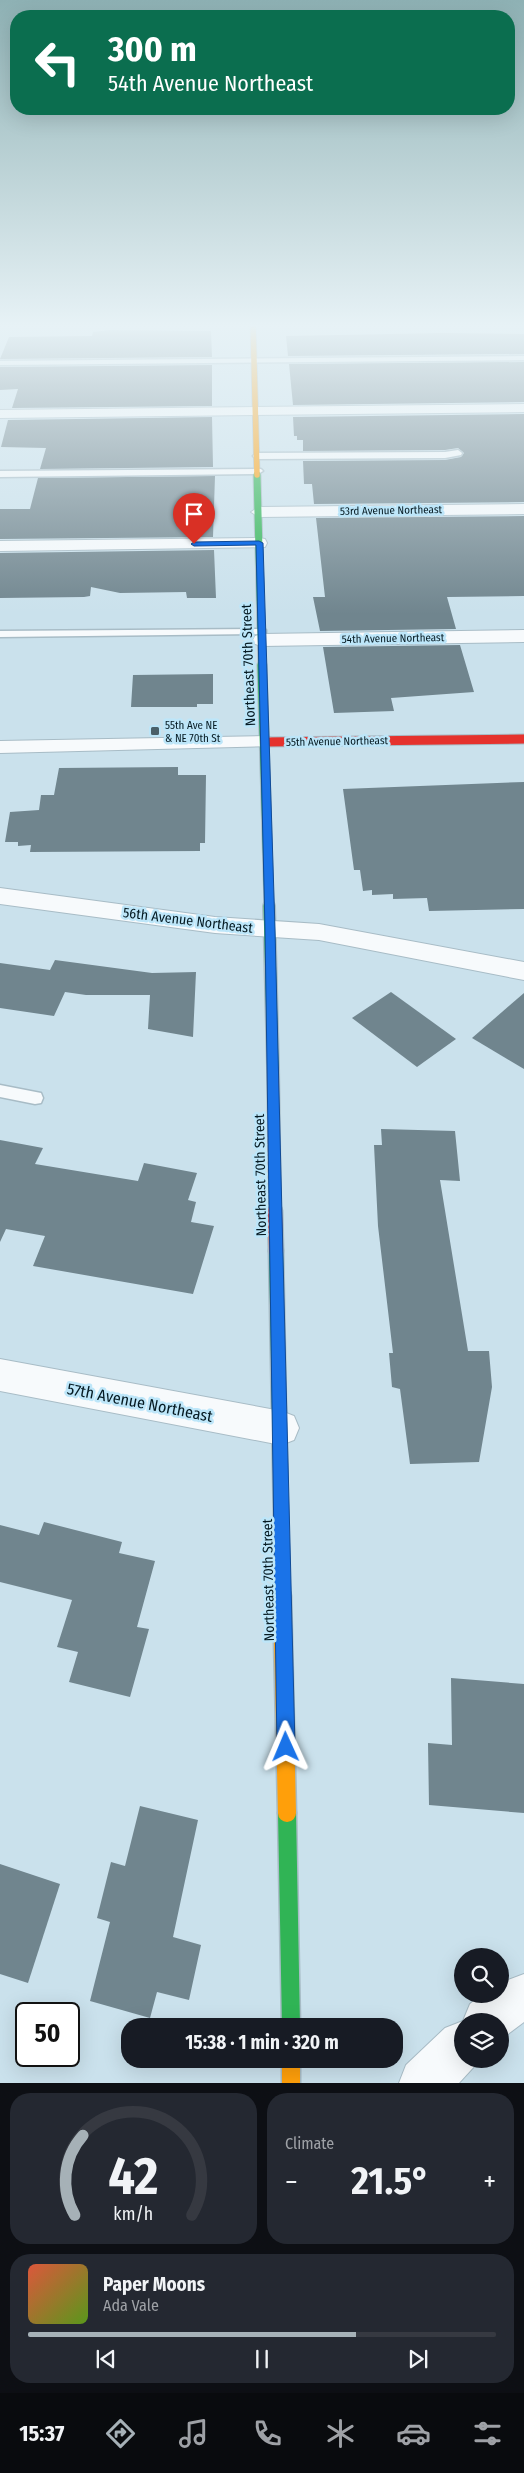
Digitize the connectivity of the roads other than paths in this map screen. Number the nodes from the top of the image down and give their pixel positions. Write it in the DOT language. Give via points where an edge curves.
graph roads {
  1 [pos="256,420"];
  2 [pos="458,452"];
  3 [pos="257,456"];
  4 [pos="258,472"];
  5 [pos="0,474"];
  6 [pos="524,509"];
  7 [pos="259,512"];
  8 [pos="259,543"];
  9 [pos="0,546"];
  10 [pos="0,634"];
  11 [pos="262,636"];
  12 [pos="524,636"];
  13 [pos="524,739"];
  14 [pos="265,742"];
  15 [pos="0,747"];
  16 [pos="0,896"];
  17 [pos="270,929"];
  18 [pos="524,970"];
  19 [pos="0,1091"];
  20 [pos="36,1098"];
  21 [pos="0,1375"];
  22 [pos="281,1428"];
  23 [pos="524,1998"];
  24 [pos="496,2013"];
  25 [pos="290,2018"];
  26 [pos="454,2053"];
  27 [pos="291,2068"];
  28 [pos="292,2083"];
  29 [pos="424,2083"];
  1 -- 3 [label="street, Northeast 70th Street"];
  2 -- 3 [label="lane" via="445,455"];
  3 -- 4 [label="street, Northeast 70th Street"];
  4 -- 5 [label="lane"];
  4 -- 7 [label="street, Northeast 70th Street"];
  6 -- 7 [label="street, 53rd Avenue Northeast"];
  7 -- 8 [label="street, Northeast 70th Street"];
  8 -- 9 [label="street"];
  8 -- 11 [label="street, Northeast 70th Street"];
  10 -- 11 [label="lane"];
  11 -- 12 [label="street, 54th Avenue Northeast"];
  11 -- 14 [label="street, Northeast 70th Street"];
  13 -- 14 [label="street, 55th Avenue Northeast"];
  14 -- 15 [label="street, 55th Avenue Northeast"];
  14 -- 17 [label="street, Northeast 70th Street"];
  16 -- 17 [label="street, 56th Avenue Northeast" via="215,925"];
  17 -- 18 [label="street, 56th Avenue Northeast" via="319,932"];
  17 -- 22 [label="street, Northeast 70th Street"];
  19 -- 20 [label="lane"];
  21 -- 22 [label="street, 57th Avenue Northeast"];
  22 -- 25 [label="street, Northeast 70th Street"];
  23 -- 24 [label="street" via="505,2005"];
  26 -- 29 [label="street"];
  27 -- 28 [label="street"];
}
